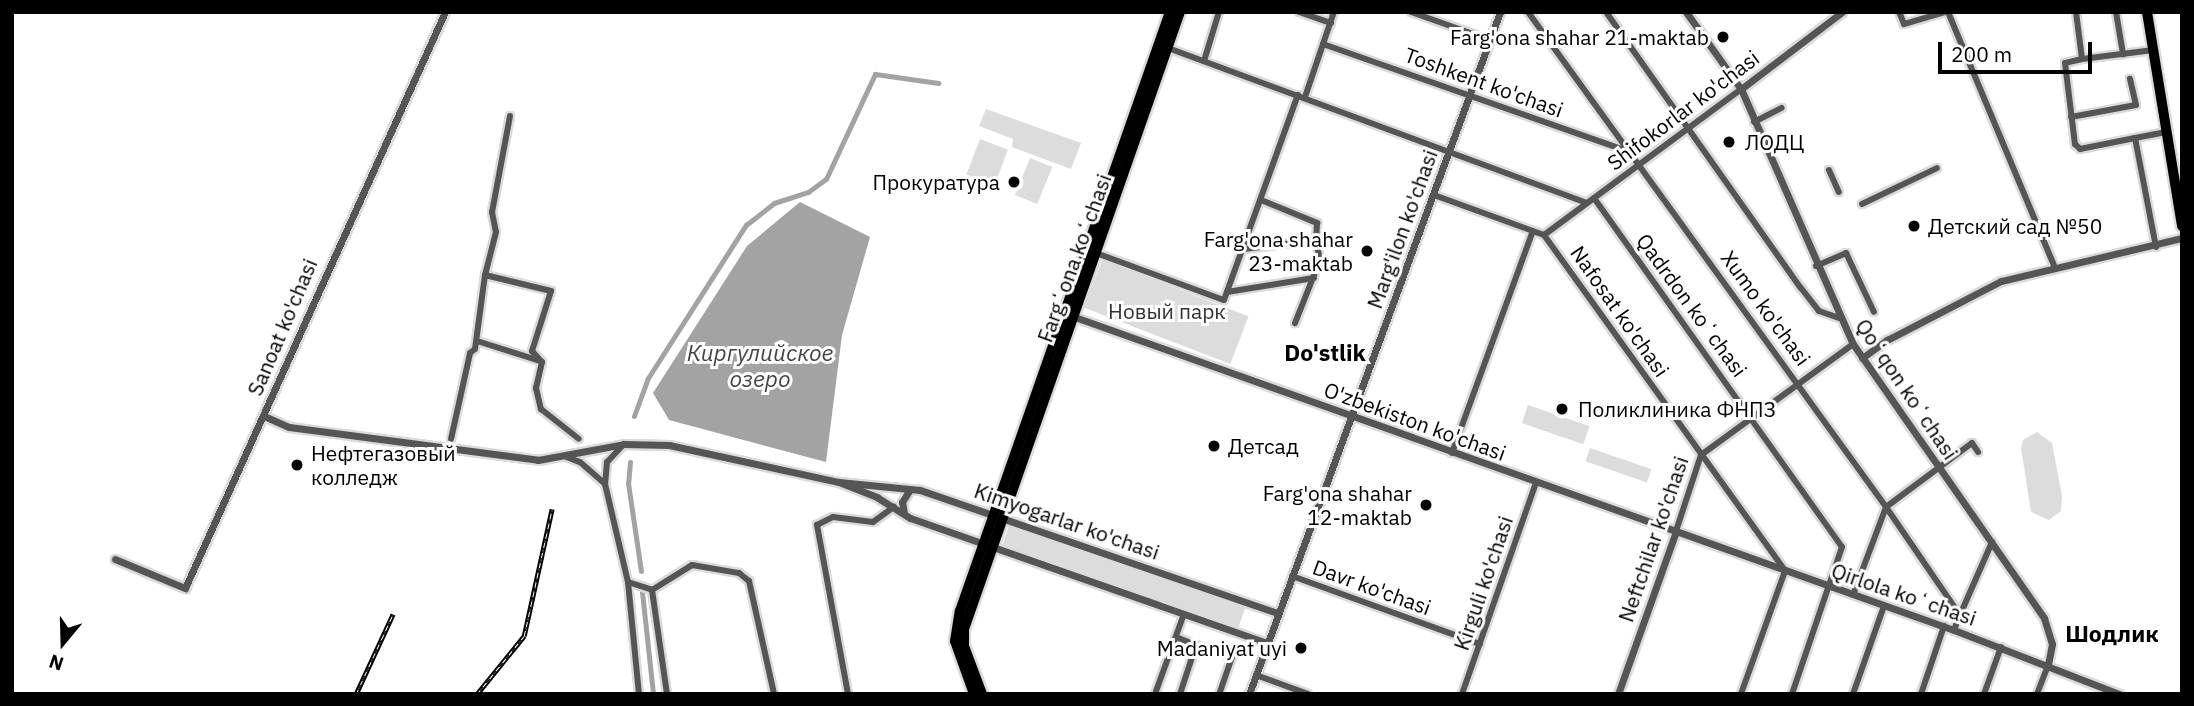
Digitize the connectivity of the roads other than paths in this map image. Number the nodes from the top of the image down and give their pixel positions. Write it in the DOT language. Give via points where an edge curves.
graph roads {
  1 [pos="445,12"];
  2 [pos="1170,12"];
  3 [pos="1180,12"];
  4 [pos="1219,12"];
  5 [pos="1299,12"];
  6 [pos="1334,12"];
  7 [pos="1411,12"];
  8 [pos="1500,12"];
  9 [pos="1528,12"];
  10 [pos="1606,12"];
  11 [pos="1686,12"];
  12 [pos="1842,12"];
  13 [pos="1899,12"];
  14 [pos="1946,12"];
  15 [pos="2076,12"];
  16 [pos="2116,12"];
  17 [pos="2147,12"];
  18 [pos="1331,23"];
  19 [pos="1490,40"];
  20 [pos="1324,44"];
  21 [pos="1168,48"];
  22 [pos="2153,50"];
  23 [pos="2123,54"];
  24 [pos="2082,59"];
  25 [pos="1204,61"];
  26 [pos="2130,79"];
  27 [pos="1741,89"];
  28 [pos="1301,96"];
  29 [pos="1470,96"];
  30 [pos="1782,108"];
  31 [pos="510,116"];
  32 [pos="2071,117"];
  33 [pos="1754,122"];
  34 [pos="1688,128"];
  35 [pos="2167,132"];
  36 [pos="2135,138"];
  37 [pos="1449,152"];
  38 [pos="1633,153"];
  39 [pos="1641,164"];
  40 [pos="1937,167"];
  41 [pos="1829,170"];
  42 [pos="1839,192"];
  43 [pos="1434,195"];
  44 [pos="1594,198"];
  45 [pos="1261,200"];
  46 [pos="1586,204"];
  47 [pos="1862,204"];
  48 [pos="2182,226"];
  49 [pos="1533,231"];
  50 [pos="1544,235"];
  51 [pos="2182,238"];
  52 [pos="1316,240"];
  53 [pos="1228,243"];
  54 [pos="2156,247"];
  55 [pos="1244,249"];
  56 [pos="1096,253"];
  57 [pos="2054,265"];
  58 [pos="1816,266"];
  59 [pos="485,275"];
  60 [pos="1314,278"];
  61 [pos="1227,292"];
  62 [pos="1874,312"];
  63 [pos="1069,315"];
  64 [pos="1839,318"];
  65 [pos="1295,323"];
  66 [pos="477,341"];
  67 [pos="1853,344"];
  68 [pos="1862,358"];
  69 [pos="542,362"];
  70 [pos="1799,384"];
  71 [pos="264,416"];
  72 [pos="1350,416"];
  73 [pos="1752,418"];
  74 [pos="451,439"];
  75 [pos="579,439"];
  76 [pos="624,443"];
  77 [pos="1978,452"];
  78 [pos="1452,453"];
  79 [pos="1701,455"];
  80 [pos="563,456"];
  81 [pos="1937,468"];
  82 [pos="839,482"];
  83 [pos="1536,483"];
  84 [pos="605,484"];
  85 [pos="910,489"];
  86 [pos="894,507"];
  87 [pos="1886,507"];
  88 [pos="905,515"];
  89 [pos="998,515"];
  90 [pos="1675,534"];
  91 [pos="1992,542"];
  92 [pos="987,545"];
  93 [pos="115,559"];
  94 [pos="1785,571"];
  95 [pos="1292,576"];
  96 [pos="628,582"];
  97 [pos="1828,587"];
  98 [pos="652,590"];
  99 [pos="1853,595"];
  100 [pos="1884,606"];
  101 [pos="1278,613"];
  102 [pos="1184,614"];
  103 [pos="1960,615"];
  104 [pos="1944,626"];
  105 [pos="1954,630"];
  106 [pos="1176,637"];
  107 [pos="1267,643"];
  108 [pos="1480,644"];
  109 [pos="1196,645"];
  110 [pos="2001,647"];
  111 [pos="2048,665"];
  112 [pos="1256,675"];
  113 [pos="639,694"];
  114 [pos="667,694"];
  115 [pos="774,694"];
  116 [pos="848,694"];
  117 [pos="974,694"];
  118 [pos="982,694"];
  119 [pos="1155,694"];
  120 [pos="1180,694"];
  121 [pos="1219,694"];
  122 [pos="1249,694"];
  123 [pos="1308,694"];
  124 [pos="1462,694"];
  125 [pos="1618,694"];
  126 [pos="1741,694"];
  127 [pos="1793,694"];
  128 [pos="1853,694"];
  129 [pos="1921,694"];
  130 [pos="1984,694"];
  131 [pos="2037,694"];
  132 [pos="2119,694"];
  1 -- 71 [label="street, Sanoat ko'chasi" via="319,283"];
  2 -- 63 [label="main road, Fargʻona koʻchasi"];
  3 -- 21 [label="main road, Fargʻona koʻchasi"];
  4 -- 25 [label="street"];
  5 -- 18 [label="street"];
  6 -- 18 [label="street"];
  7 -- 19 [label="street"];
  8 -- 19 [label="street, Marg'ilon ko'chasi"];
  9 -- 38 [label="street, Xumo ko'chasi"];
  10 -- 34 [label="street"];
  11 -- 27 [label="street, Qoʻqon koʻchasi"];
  12 -- 27 [label="street, Shifokorlar ko'chasi"];
  13 -- 14 [label="street" via="1904,23"];
  14 -- 57 [label="street"];
  15 -- 24 [label="street"];
  16 -- 23 [label="street"];
  17 -- 22 [label="main road"];
  18 -- 20 [label="street"];
  19 -- 29 [label="street, Marg'ilon ko'chasi"];
  20 -- 28 [label="street"];
  20 -- 29 [label="street, Toshkent ko'chasi"];
  21 -- 25 [label="street"];
  21 -- 56 [label="main road, Fargʻona koʻchasi"];
  22 -- 23 [label="street"];
  22 -- 35 [label="main road"];
  23 -- 24 [label="street"];
  24 -- 32 [label="street" via="2065,63"];
  25 -- 28 [label="street"];
  26 -- 32 [label="street" via="2136,105"];
  27 -- 33 [label="street, Qoʻqon koʻchasi"];
  27 -- 34 [label="street, Shifokorlar ko'chasi"];
  28 -- 37 [label="street"];
  28 -- 45 [label="street"];
  29 -- 37 [label="street, Marg'ilon ko'chasi"];
  29 -- 38 [label="street, Toshkent ko'chasi"];
  30 -- 33 [label="street"];
  31 -- 59 [label="street"];
  32 -- 36 [label="street" via="2074,144 2080,149"];
  33 -- 58 [label="street, Qoʻqon koʻchasi"];
  34 -- 39 [label="street, Shifokorlar ko'chasi"];
  34 -- 64 [label="street" via="1819,311"];
  35 -- 36 [label="street"];
  35 -- 48 [label="main road"];
  36 -- 54 [label="street"];
  37 -- 43 [label="street, Marg'ilon ko'chasi"];
  37 -- 46 [label="street"];
  38 -- 39 [label="street, Xumo ko'chasi"];
  39 -- 44 [label="street, Shifokorlar ko'chasi"];
  39 -- 70 [label="street, Xumo ko'chasi"];
  40 -- 47 [label="street"];
  41 -- 42 [label="street"];
  43 -- 49 [label="street, Nafosat ko'chasi"];
  43 -- 72 [label="street, Marg'ilon ko'chasi"];
  44 -- 46 [label="street, Shifokorlar ko'chasi"];
  44 -- 73 [label="street, Qadrdon koʻchasi"];
  45 -- 52 [label="street" via="1317,223"];
  45 -- 55 [label="street"];
  46 -- 50 [label="street, Shifokorlar ko'chasi"];
  49 -- 50 [label="street, Nafosat ko'chasi"];
  49 -- 78 [label="street"];
  50 -- 79 [label="street, Nafosat ko'chasi"];
  51 -- 54 [label="street"];
  52 -- 55 [label="street"];
  52 -- 60 [label="street" via="1320,260"];
  53 -- 55 [label="street"];
  54 -- 57 [label="street"];
  55 -- 61 [label="street"];
  56 -- 61 [label="street" via="1224,300"];
  56 -- 63 [label="main road, Fargʻona koʻchasi"];
  57 -- 68 [label="street" via="1960,300"];
  58 -- 62 [label="street" via="1846,253"];
  58 -- 64 [label="street, Qoʻqon koʻchasi"];
  59 -- 66 [label="street" via="476,317"];
  59 -- 69 [label="street" via="551,291 532,351"];
  60 -- 61 [label="street"];
  60 -- 65 [label="street"];
  63 -- 72 [label="street, O'zbekiston ko'chasi"];
  63 -- 89 [label="main road, Fargʻona koʻchasi"];
  64 -- 67 [label="street, Qoʻqon koʻchasi"];
  66 -- 69 [label="street"];
  66 -- 74 [label="street"];
  67 -- 68 [label="street, Qoʻqon koʻchasi"];
  67 -- 70 [label="street, Neftchilar ko'chasi"];
  68 -- 81 [label="street, Qoʻqon koʻchasi"];
  69 -- 75 [label="street" via="536,388 541,409"];
  70 -- 73 [label="street, Neftchilar ko'chasi"];
  70 -- 87 [label="street, Xumo ko'chasi"];
  71 -- 80 [label="street, Kimyogarlar ko'chasi" via="289,427 413,447 538,460"];
  71 -- 93 [label="street, Sanoat ko'chasi" via="185,588"];
  72 -- 78 [label="street, O'zbekiston ko'chasi"];
  72 -- 95 [label="street, Marg'ilon ko'chasi"];
  73 -- 79 [label="street, Neftchilar ko'chasi"];
  73 -- 97 [label="street, Qadrdon koʻchasi" via="1842,547"];
  76 -- 80 [label="street, Kimyogarlar ko'chasi"];
  76 -- 82 [label="street, Kimyogarlar ko'chasi" via="669,445"];
  76 -- 84 [label="street" via="607,462"];
  77 -- 81 [label="street" via="1972,443"];
  78 -- 83 [label="street, O'zbekiston ko'chasi"];
  79 -- 90 [label="street, Neftchilar ko'chasi"];
  79 -- 94 [label="street, Nafosat ko'chasi"];
  80 -- 84 [label="street" via="580,462"];
  81 -- 87 [label="street"];
  81 -- 91 [label="street, Qoʻqon koʻchasi"];
  82 -- 85 [label="street, Kimyogarlar ko'chasi"];
  82 -- 86 [label="street, Kimyogarlar ko'chasi"];
  83 -- 90 [label="street, O'zbekiston ko'chasi"];
  83 -- 108 [label="street, Kirguli ko'chasi"];
  84 -- 96 [label="street"];
  85 -- 88 [label="street" via="902,502"];
  85 -- 89 [label="street, Kimyogarlar ko'chasi"];
  86 -- 88 [label="street, Kimyogarlar ko'chasi"];
  86 -- 116 [label="street" via="873,522 832,517 817,524"];
  87 -- 99 [label="street"];
  87 -- 103 [label="street, Xumo ko'chasi"];
  88 -- 92 [label="street, Kimyogarlar ko'chasi"];
  89 -- 92 [label="main road, Fargʻona koʻchasi"];
  89 -- 101 [label="street, Kimyogarlar ko'chasi"];
  90 -- 94 [label="street, Qirlola koʻchasi"];
  90 -- 125 [label="street, Neftchilar ko'chasi"];
  91 -- 103 [label="street"];
  91 -- 111 [label="street, Qoʻqon koʻchasi" via="2044,618 2052,644"];
  92 -- 102 [label="street, Kimyogarlar ko'chasi"];
  92 -- 117 [label="main road" via="956,630 957,649"];
  92 -- 118 [label="main road" via="964,629 964,646"];
  94 -- 97 [label="street, Qirlola koʻchasi"];
  94 -- 126 [label="street"];
  95 -- 101 [label="street, Marg'ilon ko'chasi"];
  95 -- 108 [label="street, Davr ko'chasi"];
  96 -- 98 [label="street"];
  96 -- 113 [label="street"];
  97 -- 99 [label="street, Qirlola koʻchasi"];
  97 -- 127 [label="street, Qadrdon koʻchasi"];
  98 -- 114 [label="street"];
  98 -- 115 [label="street" via="692,565 725,568 749,581"];
  99 -- 100 [label="street, Qirlola koʻchasi"];
  100 -- 104 [label="street, Qirlola koʻchasi"];
  100 -- 128 [label="street"];
  101 -- 107 [label="street, Marg'ilon ko'chasi"];
  102 -- 106 [label="street"];
  102 -- 107 [label="street, Kimyogarlar ko'chasi"];
  103 -- 105 [label="street"];
  104 -- 105 [label="street, Qirlola koʻchasi"];
  104 -- 129 [label="street"];
  105 -- 110 [label="street, Qirlola koʻchasi"];
  106 -- 109 [label="street"];
  106 -- 119 [label="street"];
  107 -- 112 [label="street, Marg'ilon ko'chasi"];
  108 -- 124 [label="street, Kirguli ko'chasi"];
  109 -- 120 [label="street"];
  109 -- 121 [label="street" via="1232,657"];
  110 -- 111 [label="street, Qirlola koʻchasi"];
  110 -- 130 [label="street"];
  111 -- 131 [label="street"];
  111 -- 132 [label="street, Qirlola koʻchasi"];
  112 -- 122 [label="street, Marg'ilon ko'chasi"];
  112 -- 123 [label="street"];
}
